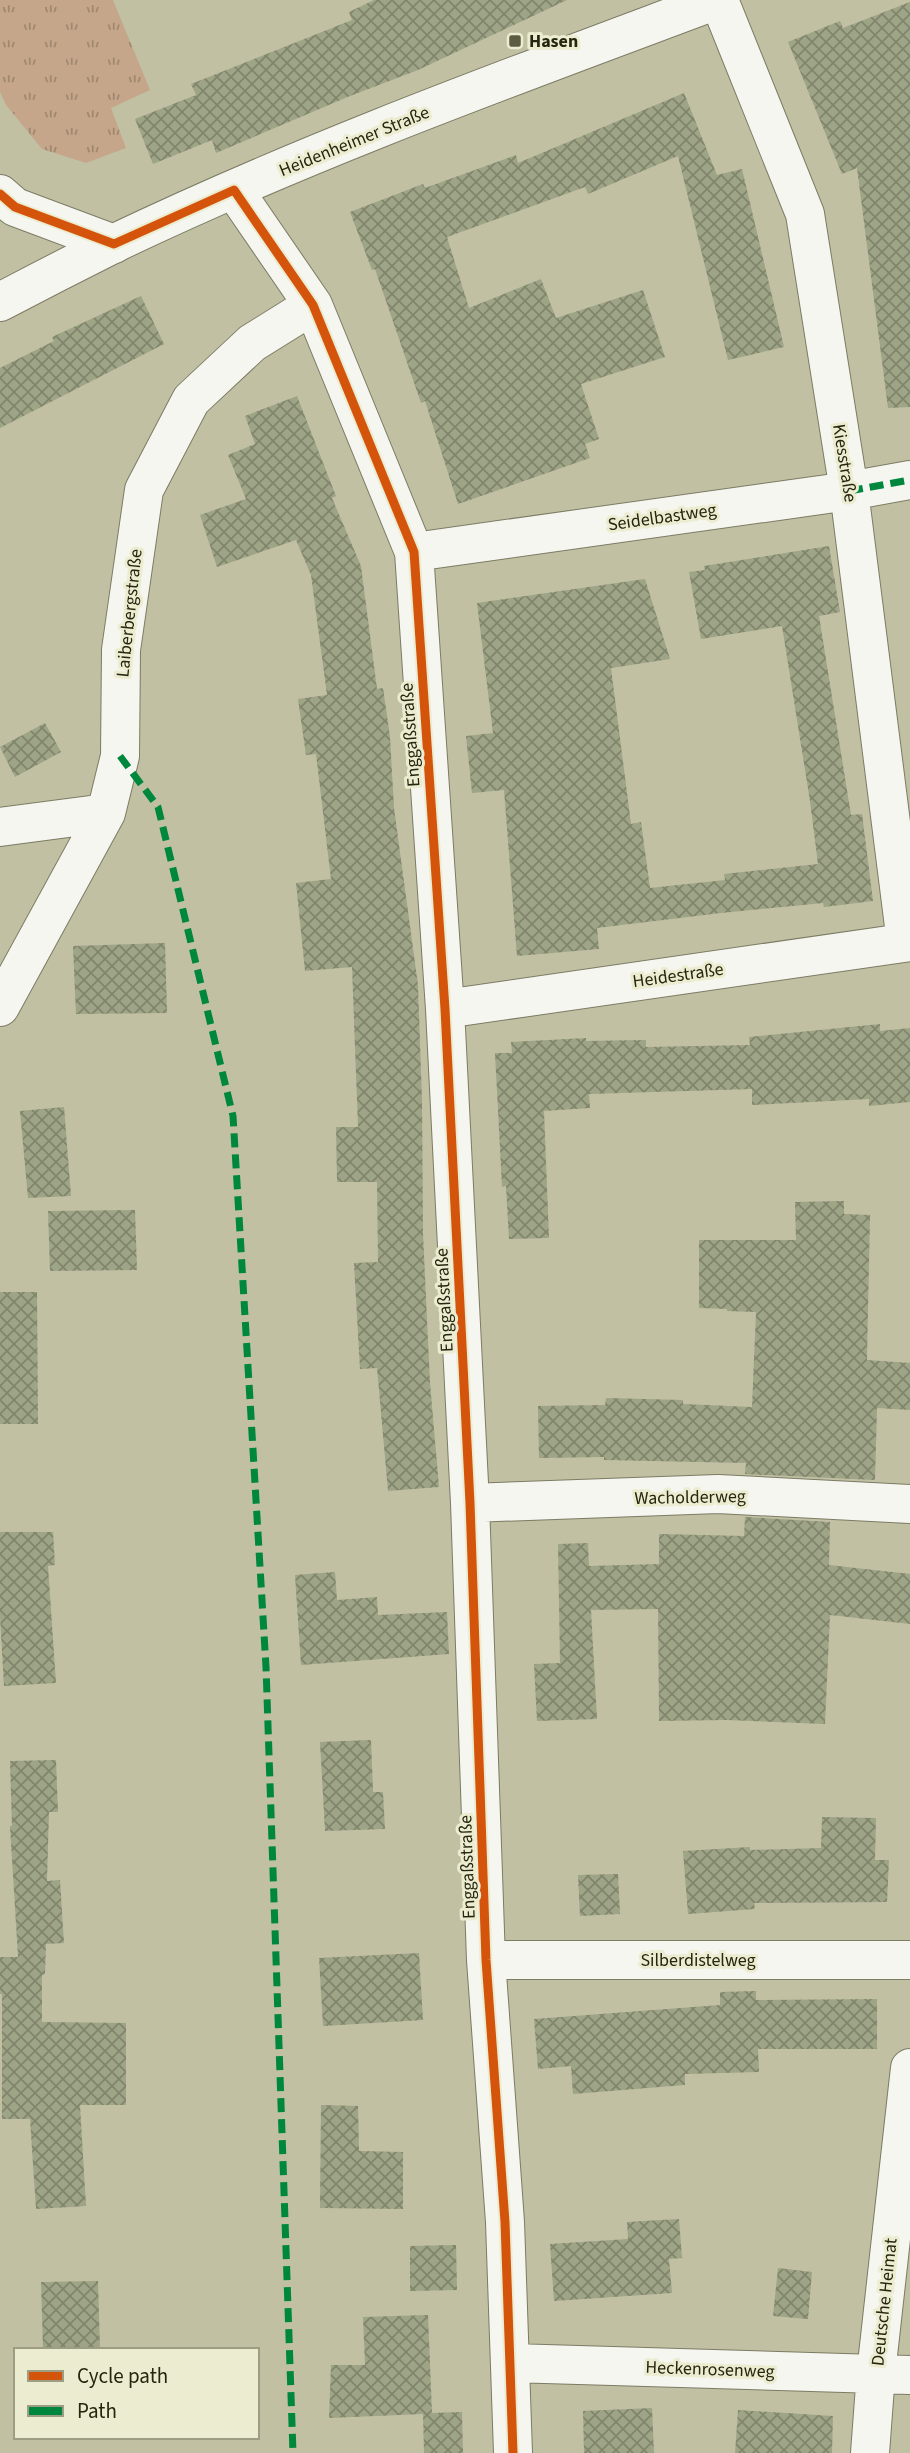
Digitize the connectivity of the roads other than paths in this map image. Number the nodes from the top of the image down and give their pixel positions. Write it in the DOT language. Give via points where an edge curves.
graph roads {
  1 [pos="718,0"];
  2 [pos="234,190"];
  3 [pos="0,194"];
  4 [pos="114,244"];
  5 [pos="0,302"];
  6 [pos="313,305"];
  7 [pos="910,480"];
  8 [pos="849,491"];
  9 [pos="414,552"];
  10 [pos="106,813"];
  11 [pos="0,827"];
  12 [pos="908,942"];
  13 [pos="0,1006"];
  14 [pos="445,1009"];
  15 [pos="470,1503"];
  16 [pos="910,1504"];
  17 [pos="486,1960"];
  18 [pos="910,1960"];
  19 [pos="910,2068"];
  20 [pos="510,2363"];
  21 [pos="893,2374"];
  22 [pos="513,2453"];
  23 [pos="870,2453"];
  1 -- 2 [label="street, Heidenheimer Straße"];
  1 -- 8 [label="street, Kiesstraße" via="805,214"];
  2 -- 4 [label="street, Heidenheimer Straße"];
  2 -- 6 [label="street, Enggaßstraße"];
  3 -- 4 [label="street" via="15,207"];
  4 -- 5 [label="street, Heidenheimer Straße"];
  6 -- 9 [label="street, Enggaßstraße"];
  6 -- 10 [label="street, Laiberbergstraße" via="252,343 191,400 144,490 121,650 120,756"];
  7 -- 8 [label="street, Seidelbastweg"];
  8 -- 9 [label="street, Seidelbastweg"];
  8 -- 12 [label="street, Kiesstraße"];
  9 -- 14 [label="street, Enggaßstraße"];
  10 -- 11 [label="street"];
  10 -- 13 [label="street, Laiberbergstraße"];
  12 -- 14 [label="street, Heidestraße"];
  14 -- 15 [label="street, Enggaßstraße"];
  15 -- 16 [label="street, Wacholderweg" via="718,1494"];
  15 -- 17 [label="street, Enggaßstraße"];
  17 -- 18 [label="street, Silberdistelweg"];
  17 -- 20 [label="street, Enggaßstraße"];
  19 -- 21 [label="street, Deutsche Heimat"];
  20 -- 21 [label="street, Heckenrosenweg"];
  20 -- 22 [label="street, Enggaßstraße"];
  21 -- 23 [label="street, Deutsche Heimat"];
}
